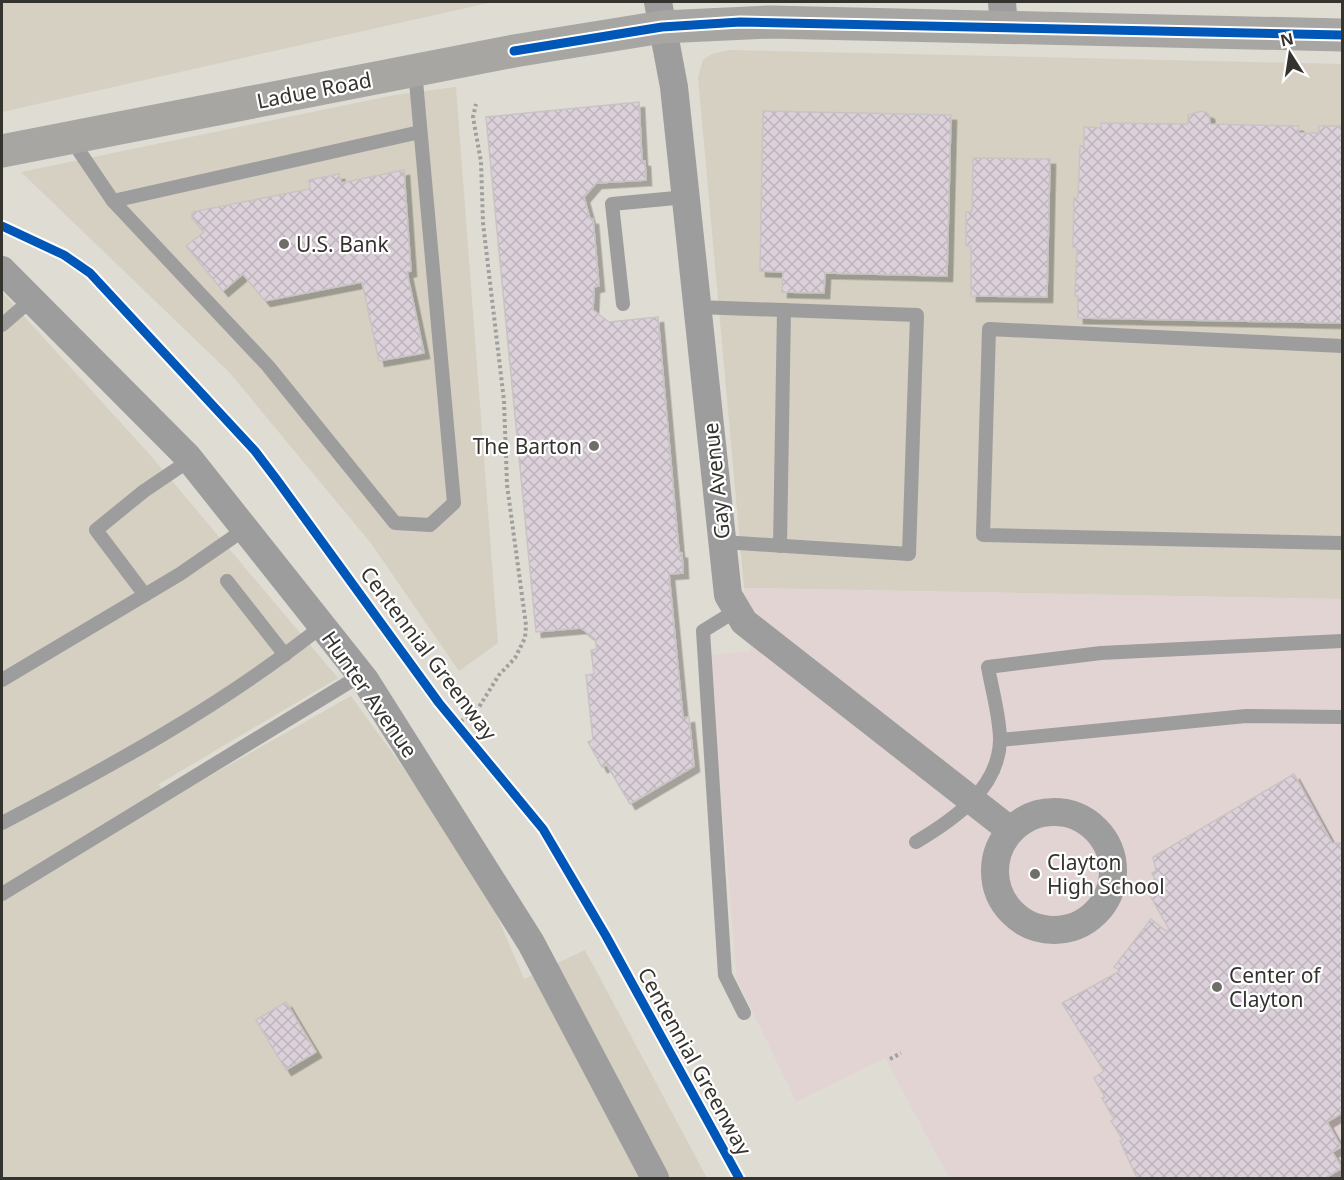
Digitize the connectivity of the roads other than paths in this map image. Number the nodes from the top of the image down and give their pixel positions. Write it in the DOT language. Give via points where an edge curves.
graph roads {
  1 [pos="660,14"];
  2 [pos="1003,14"];
  3 [pos="1342,35"];
  4 [pos="415,70"];
  5 [pos="420,132"];
  6 [pos="70,137"];
  7 [pos="2,151"];
  8 [pos="686,197"];
  9 [pos="113,201"];
  10 [pos="2,270"];
  11 [pos="32,300"];
  12 [pos="623,304"];
  13 [pos="698,307"];
  14 [pos="784,310"];
  15 [pos="2,325"];
  16 [pos="1342,346"];
  17 [pos="190,460"];
  18 [pos="245,529"];
  19 [pos="723,542"];
  20 [pos="1342,543"];
  21 [pos="780,546"];
  22 [pos="227,580"];
  23 [pos="145,595"];
  24 [pos="737,610"];
  25 [pos="322,626"];
  26 [pos="1342,640"];
  27 [pos="285,655"];
  28 [pos="361,675"];
  29 [pos="2,680"];
  30 [pos="1342,717"];
  31 [pos="1000,740"];
  32 [pos="971,801"];
  33 [pos="2,823"];
  34 [pos="1010,830"];
  35 [pos="916,842"];
  36 [pos="2,894"];
  37 [pos="744,1013"];
  38 [pos="655,1179"];
  1 -- 2 [label="main road, Ladue Road" via="760,22"];
  1 -- 4 [label="main road, Ladue Road" via="627,32"];
  1 -- 8 [label="street, Gay Avenue" via="674,87"];
  2 -- 3 [label="main road, Ladue Road"];
  4 -- 5 [label="lane"];
  4 -- 6 [label="main road, Ladue Road"];
  5 -- 9 [label="lane"];
  5 -- 9 [label="lane" via="454,503 430,525 395,523 268,366"];
  6 -- 7 [label="main road, Ladue Road"];
  6 -- 9 [label="lane"];
  8 -- 12 [label="lane" via="612,204"];
  8 -- 13 [label="street, Gay Avenue"];
  10 -- 11 [label="street, Hunter Avenue"];
  11 -- 15 [label="lane"];
  11 -- 17 [label="street, Hunter Avenue"];
  13 -- 14 [label="lane"];
  13 -- 19 [label="street, Gay Avenue"];
  14 -- 21 [label="lane"];
  14 -- 21 [label="lane" via="917,315 918,352 909,554"];
  16 -- 20 [label="lane" via="989,329 983,535"];
  17 -- 18 [label="street, Hunter Avenue"];
  17 -- 23 [label="lane" via="96,530"];
  18 -- 23 [label="lane"];
  18 -- 25 [label="street, Hunter Avenue"];
  19 -- 21 [label="lane"];
  19 -- 24 [label="street, Gay Avenue" via="728,595"];
  22 -- 27 [label="lane"];
  23 -- 29 [label="lane"];
  24 -- 32 [label="street, Gay Avenue" via="744,622"];
  24 -- 37 [label="lane" via="703,632 725,975"];
  25 -- 27 [label="lane"];
  25 -- 28 [label="street, Hunter Avenue"];
  26 -- 31 [label="lane" via="1101,653 988,667"];
  27 -- 33 [label="lane" via="133,754"];
  28 -- 36 [label="lane"];
  28 -- 38 [label="street, Hunter Avenue" via="531,943"];
  30 -- 31 [label="lane" via="1246,716"];
  31 -- 32 [label="lane" via="992,773"];
  32 -- 34 [label="street, Gay Avenue"];
  32 -- 35 [label="lane" via="951,821"];
  34 -- 34 [label="street" via="996,855 994,876 1007,907 1022,921 1040,929 1060,930 1090,918 1109,895 1114,875 1112,854 1096,827 1074,814 1053,811 1027,817"];
}
